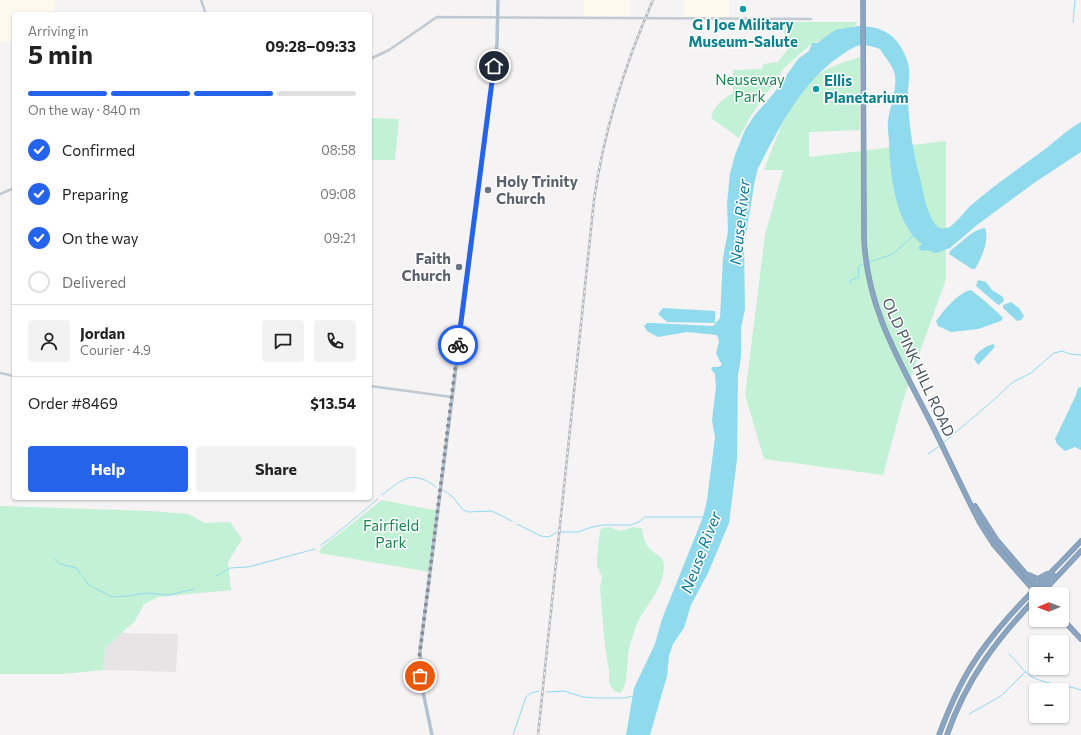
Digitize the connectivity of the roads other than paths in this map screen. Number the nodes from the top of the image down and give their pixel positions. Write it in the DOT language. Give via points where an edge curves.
graph roads {
  1 [pos="201,0"];
  2 [pos="498,0"];
  3 [pos="863,0"];
  4 [pos="205,12"];
  5 [pos="498,17"];
  6 [pos="811,19"];
  7 [pos="372,58"];
  8 [pos="12,189"];
  9 [pos="0,194"];
  10 [pos="0,374"];
  11 [pos="12,376"];
  12 [pos="372,386"];
  13 [pos="452,398"];
  14 [pos="969,499"];
  15 [pos="1081,541"];
  16 [pos="1081,551"];
  17 [pos="1062,562"];
  18 [pos="1055,569"];
  19 [pos="1028,575"];
  20 [pos="1034,587"];
  21 [pos="1036,587"];
  22 [pos="1042,587"];
  23 [pos="1043,587"];
  24 [pos="1044,587"];
  25 [pos="1029,602"];
  26 [pos="1029,606"];
  27 [pos="1069,626"];
  28 [pos="1081,639"];
  29 [pos="961,683"];
  30 [pos="967,687"];
  31 [pos="432,735"];
  32 [pos="939,735"];
  33 [pos="947,735"];
  1 -- 4 [label="street"];
  2 -- 5 [label="main road"];
  3 -- 14 [label="highway, OLD PINK HILL ROAD" via="867,270 878,314 892,346"];
  5 -- 6 [label="street"];
  5 -- 7 [label="street" via="437,17 389,50"];
  5 -- 13 [label="main road" via="497,44"];
  8 -- 9 [label="street"];
  10 -- 11 [label="street"];
  12 -- 13 [label="street"];
  13 -- 31 [label="main road" via="419,658"];
  14 -- 19 [label="highway, OLD PINK HILL ROAD" via="996,539"];
  14 -- 20 [label="highway, OLD PINK HILL ROAD" via="988,536"];
  15 -- 17 [label="highway"];
  16 -- 24 [label="highway"];
  17 -- 18 [label="highway"];
  17 -- 23 [label="highway"];
  18 -- 19 [label="highway" via="1041,578"];
  18 -- 22 [label="highway"];
  19 -- 21 [label="highway, OLD PINK HILL ROAD"];
  25 -- 29 [label="highway" via="992,637"];
  26 -- 30 [label="highway" via="994,646"];
  27 -- 28 [label="highway"];
  29 -- 30 [label="highway"];
  29 -- 32 [label="highway"];
  30 -- 33 [label="highway"];
}
